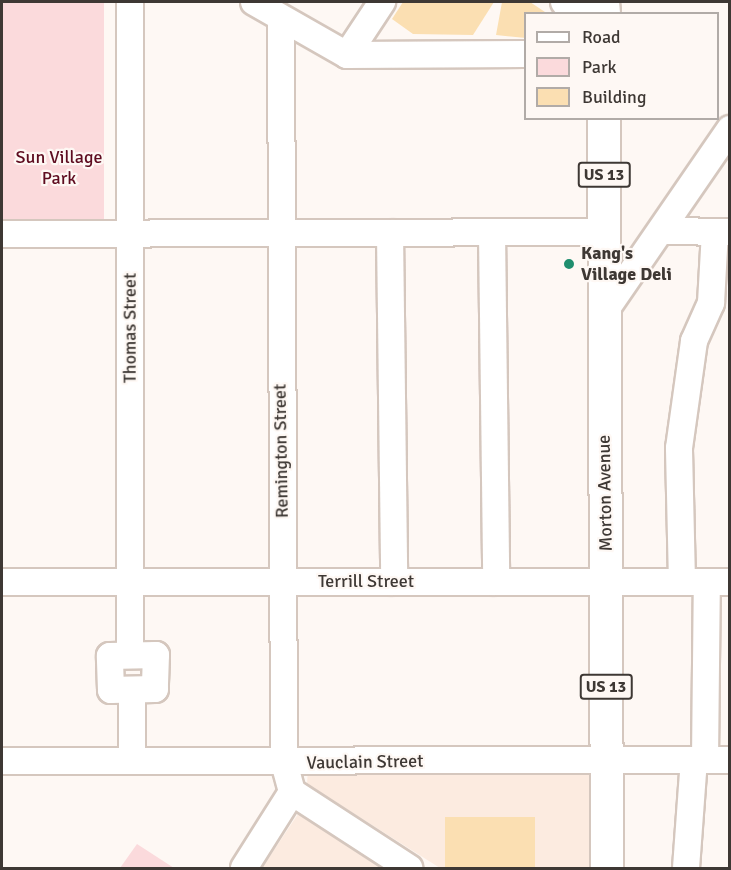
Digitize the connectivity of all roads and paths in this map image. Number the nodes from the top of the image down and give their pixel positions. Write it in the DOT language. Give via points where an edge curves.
graph roads {
  1 [pos="130,2"];
  2 [pos="255,2"];
  3 [pos="382,2"];
  4 [pos="564,2"];
  5 [pos="579,12"];
  6 [pos="281,19"];
  7 [pos="524,54"];
  8 [pos="347,55"];
  9 [pos="604,120"];
  10 [pos="729,129"];
  11 [pos="662,231"];
  12 [pos="605,232"];
  13 [pos="722,232"];
  14 [pos="278,233"];
  15 [pos="390,233"];
  16 [pos="492,233"];
  17 [pos="2,234"];
  18 [pos="130,234"];
  19 [pos="604,311"];
  20 [pos="283,581"];
  21 [pos="2,582"];
  22 [pos="130,582"];
  23 [pos="394,582"];
  24 [pos="496,582"];
  25 [pos="606,582"];
  26 [pos="682,582"];
  27 [pos="718,582"];
  28 [pos="606,760"];
  29 [pos="710,760"];
  30 [pos="2,761"];
  31 [pos="132,761"];
  32 [pos="284,763"];
  33 [pos="292,792"];
  34 [pos="244,868"];
  35 [pos="409,868"];
  36 [pos="607,868"];
  37 [pos="686,868"];
  1 -- 18 [label="street, Thomas Street"];
  2 -- 6 [label="street"];
  3 -- 8 [label="street"];
  4 -- 5 [label="street"];
  6 -- 8 [label="street"];
  6 -- 14 [label="street, Remington Street"];
  7 -- 8 [label="street"];
  9 -- 12 [label="main road, Morton Avenue / US 13"];
  10 -- 11 [label="street"];
  11 -- 13 [label="street"];
  11 -- 19 [label="street"];
  12 -- 16 [label="street"];
  12 -- 19 [label="main road, Morton Avenue / US 13"];
  13 -- 26 [label="street" via="711,303 694,341 680,448"];
  14 -- 15 [label="street"];
  14 -- 18 [label="street"];
  14 -- 20 [label="street, Remington Street"];
  15 -- 16 [label="street"];
  15 -- 23 [label="street"];
  16 -- 24 [label="street"];
  17 -- 18 [label="street"];
  18 -- 22 [label="street, Thomas Street"];
  19 -- 25 [label="main road, Morton Avenue / US 13"];
  20 -- 22 [label="street, Terrill Street"];
  20 -- 23 [label="street, Terrill Street"];
  20 -- 32 [label="street, Remington Street"];
  21 -- 22 [label="street, Terrill Street"];
  22 -- 31 [label="street, Thomas Street" via="130,655 156,655 155,689 132,690"];
  23 -- 24 [label="street, Terrill Street"];
  24 -- 25 [label="street, Terrill Street"];
  25 -- 26 [label="street, Terrill Street"];
  25 -- 28 [label="main road, Morton Avenue / US 13"];
  26 -- 27 [label="street, Terrill Street"];
  27 -- 29 [label="street"];
  28 -- 29 [label="street, Vauclain Street"];
  28 -- 32 [label="street, Vauclain Street"];
  28 -- 36 [label="main road, Morton Avenue / US 13"];
  29 -- 37 [label="street"];
  30 -- 31 [label="street, Vauclain Street"];
  31 -- 32 [label="street, Vauclain Street"];
  32 -- 33 [label="street, Remington Street"];
  33 -- 34 [label="street"];
  33 -- 35 [label="street"];
}
